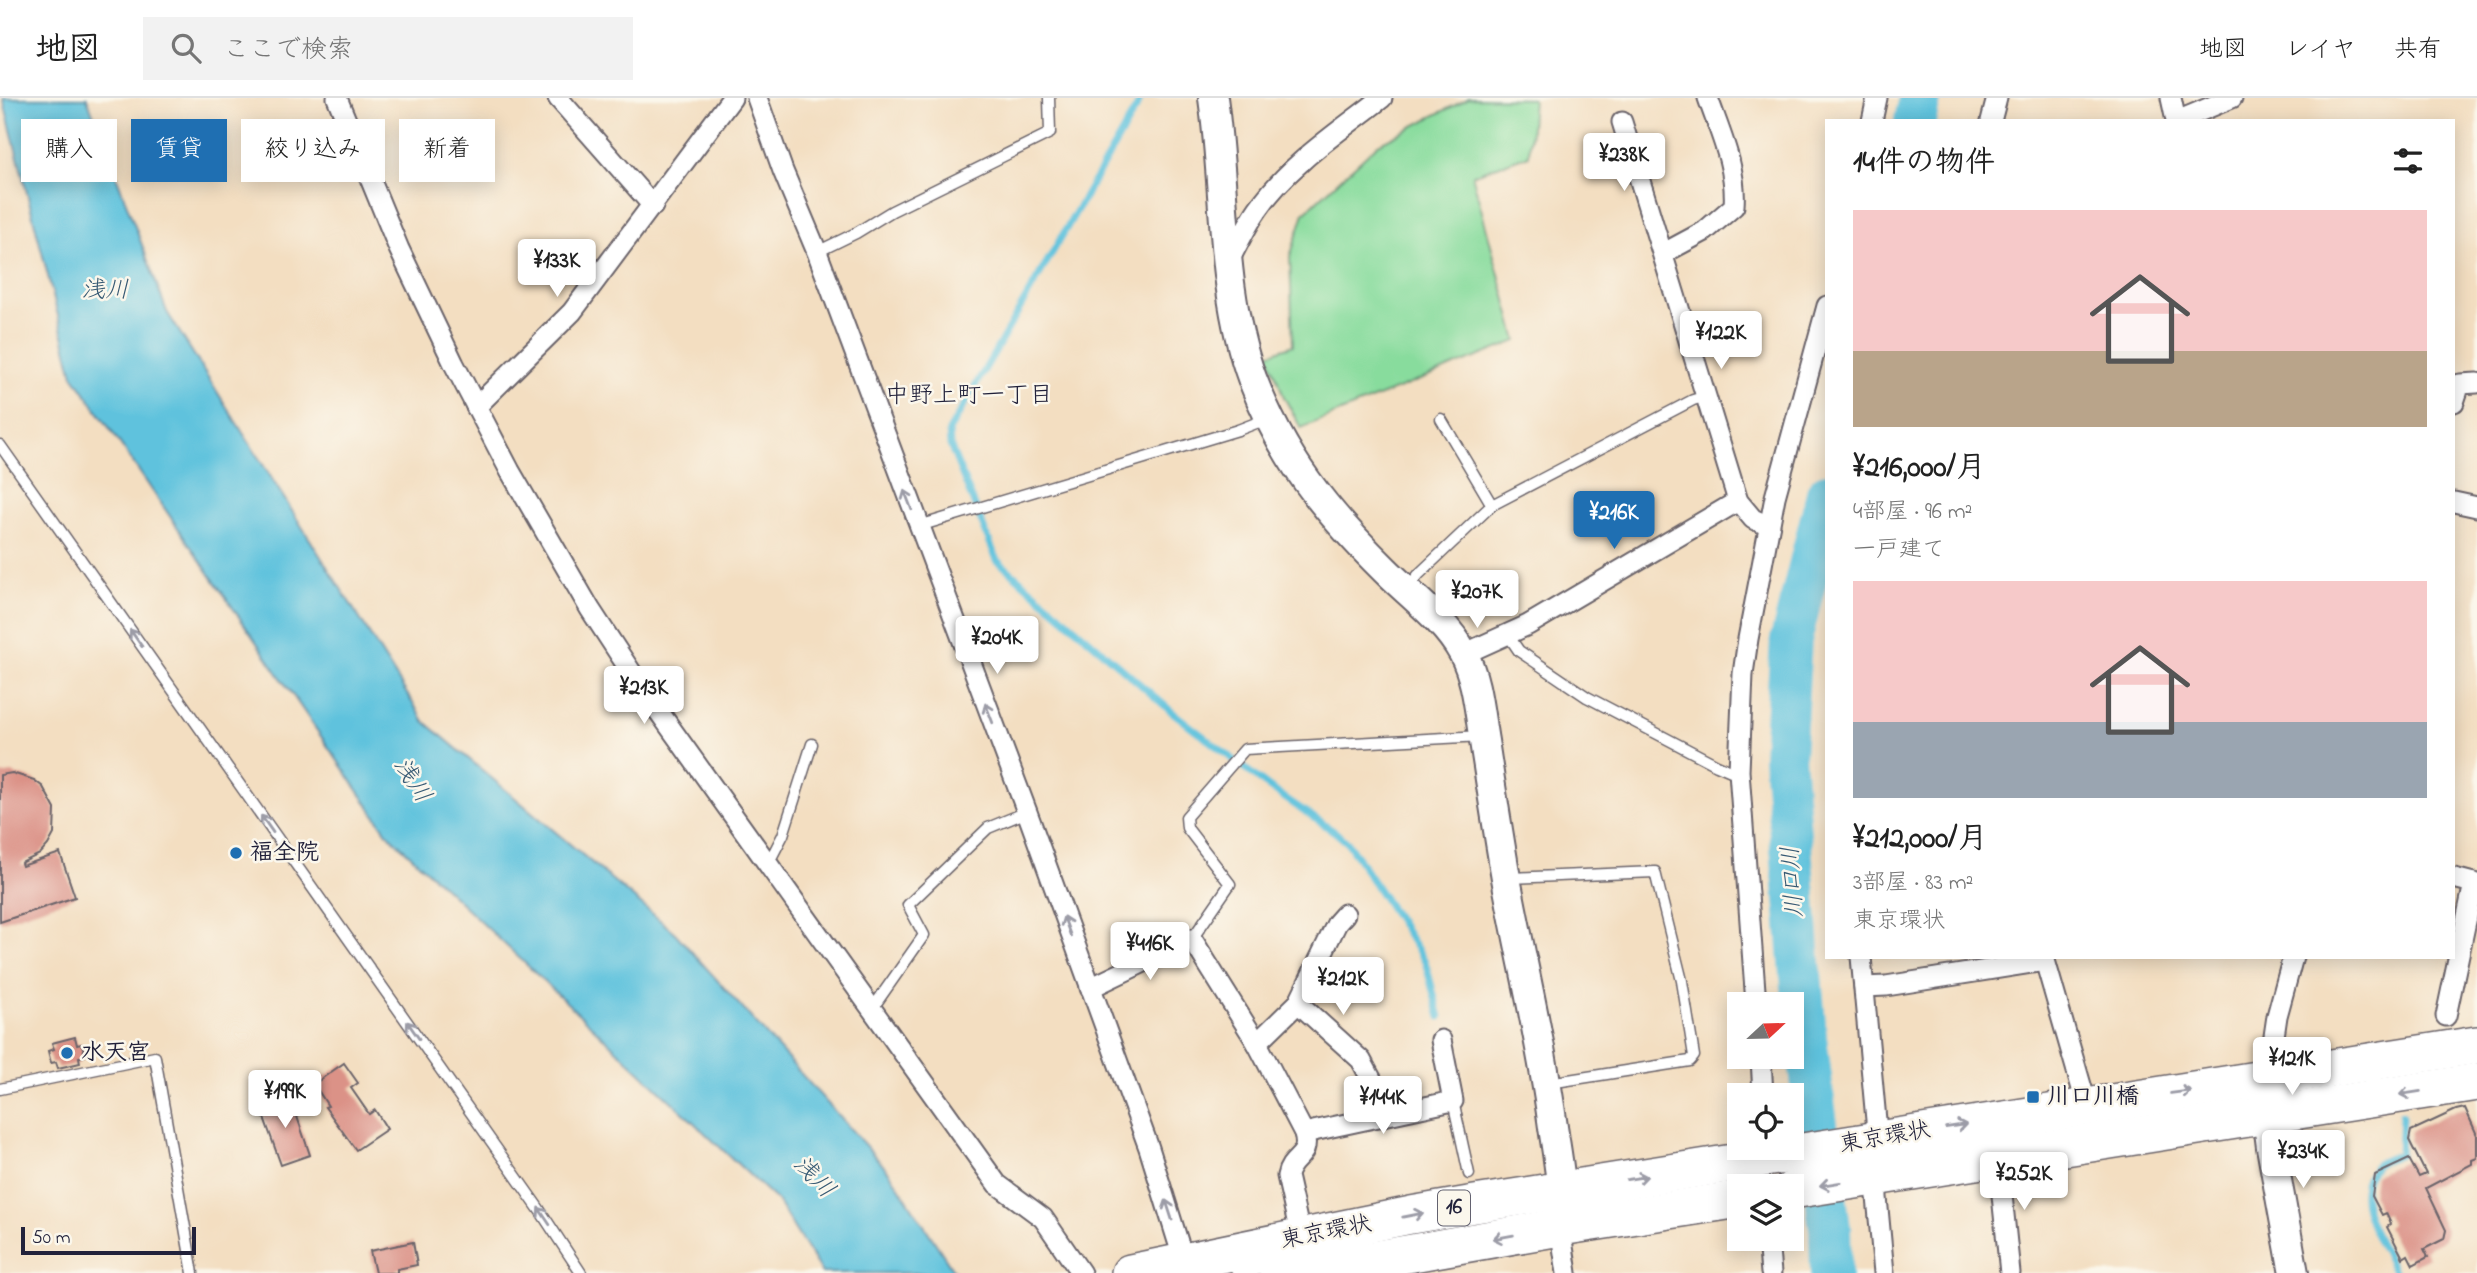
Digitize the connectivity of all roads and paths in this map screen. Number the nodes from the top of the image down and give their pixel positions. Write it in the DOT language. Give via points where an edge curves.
graph roads {
  1 [pos="337,98"];
  2 [pos="558,98"];
  3 [pos="732,98"];
  4 [pos="757,98"];
  5 [pos="1049,98"];
  6 [pos="1213,98"];
  7 [pos="1382,98"];
  8 [pos="1708,98"];
  9 [pos="1877,98"];
  10 [pos="1997,98"];
  11 [pos="2171,98"];
  12 [pos="2232,98"];
  13 [pos="1872,119"];
  14 [pos="1992,119"];
  15 [pos="2176,119"];
  16 [pos="2182,119"];
  17 [pos="1622,122"];
  18 [pos="653,206"];
  19 [pos="817,252"];
  20 [pos="1664,253"];
  21 [pos="1229,261"];
  22 [pos="1825,314"];
  23 [pos="2477,383"];
  24 [pos="1707,396"];
  25 [pos="2455,399"];
  26 [pos="476,407"];
  27 [pos="1269,418"];
  28 [pos="1440,419"];
  29 [pos="0,445"];
  30 [pos="1738,501"];
  31 [pos="2455,502"];
  32 [pos="1492,505"];
  33 [pos="2477,507"];
  34 [pos="918,526"];
  35 [pos="1769,526"];
  36 [pos="1406,590"];
  37 [pos="1508,635"];
  38 [pos="1464,654"];
  39 [pos="1483,736"];
  40 [pos="812,744"];
  41 [pos="1739,771"];
  42 [pos="1027,812"];
  43 [pos="768,865"];
  44 [pos="1506,878"];
  45 [pos="2455,878"];
  46 [pos="2475,883"];
  47 [pos="1345,914"];
  48 [pos="1192,940"];
  49 [pos="1861,959"];
  50 [pos="2044,959"];
  51 [pos="2292,959"];
  52 [pos="1864,987"];
  53 [pos="1090,988"];
  54 [pos="1755,992"];
  55 [pos="1298,1003"];
  56 [pos="872,1009"];
  57 [pos="2446,1016"];
  58 [pos="1441,1040"];
  59 [pos="1257,1043"];
  60 [pos="2477,1045"];
  61 [pos="2268,1077"];
  62 [pos="2477,1082"];
  63 [pos="1547,1083"];
  64 [pos="0,1089"];
  65 [pos="1453,1101"];
  66 [pos="2087,1106"];
  67 [pos="1390,1114"];
  68 [pos="2267,1115"];
  69 [pos="1304,1133"];
  70 [pos="1871,1141"];
  71 [pos="1804,1149"];
  72 [pos="1998,1156"];
  73 [pos="1731,1160"];
  74 [pos="1469,1174"];
  75 [pos="1872,1177"];
  76 [pos="1804,1188"];
  77 [pos="1562,1190"];
  78 [pos="1727,1201"];
  79 [pos="1559,1227"];
  80 [pos="1769,1251"];
  81 [pos="1300,1255"];
  82 [pos="1196,1269"];
  83 [pos="193,1273"];
  84 [pos="581,1273"];
  85 [pos="1082,1273"];
  86 [pos="1130,1273"];
  87 [pos="1292,1273"];
  88 [pos="1567,1273"];
  89 [pos="1771,1273"];
  90 [pos="1884,1273"];
  91 [pos="2010,1273"];
  92 [pos="2294,1273"];
  1 -- 26 [label="street" via="399,249"];
  2 -- 18 [label="street"];
  3 -- 18 [label="street"];
  4 -- 19 [label="street"];
  5 -- 19 [label="lane" via="1050,133"];
  6 -- 21 [label="street"];
  7 -- 21 [label="street" via="1271,193"];
  8 -- 20 [label="street" via="1732,167 1734,206 1705,231"];
  9 -- 13 [label="street"];
  10 -- 14 [label="street"];
  11 -- 15 [label="street"];
  12 -- 16 [label="street"];
  17 -- 20 [label="street"];
  18 -- 26 [label="street" via="572,312"];
  34 -- 19 [label="street, one-way"];
  20 -- 24 [label="street"];
  21 -- 27 [label="street" via="1241,341"];
  22 -- 35 [label="street"];
  23 -- 25 [label="street" via="2460,384"];
  24 -- 30 [label="street"];
  24 -- 32 [label="lane"];
  26 -- 43 [label="street" via="602,628"];
  27 -- 34 [label="lane"];
  27 -- 36 [label="street" via="1318,498"];
  28 -- 32 [label="lane"];
  84 -- 29 [label="lane, one-way"];
  30 -- 35 [label="street" via="1753,519"];
  30 -- 37 [label="street"];
  31 -- 33 [label="street"];
  32 -- 36 [label="lane"];
  42 -- 34 [label="street, one-way"];
  35 -- 41 [label="street" via="1748,639"];
  36 -- 38 [label="street"];
  37 -- 38 [label="street"];
  37 -- 41 [label="lane" via="1519,651 1587,697 1717,765"];
  38 -- 39 [label="street"];
  39 -- 44 [label="street"];
  39 -- 48 [label="lane" via="1245,749 1186,817 1187,828 1230,884"];
  40 -- 43 [label="lane" via="783,835"];
  41 -- 54 [label="street"];
  53 -- 42 [label="street, one-way"];
  42 -- 56 [label="lane" via="988,828 908,905 924,935"];
  43 -- 56 [label="street"];
  44 -- 63 [label="street"];
  44 -- 63 [label="lane" via="1655,872 1682,981 1694,1056 1690,1061"];
  45 -- 46 [label="street"];
  46 -- 57 [label="street"];
  47 -- 55 [label="street"];
  48 -- 53 [label="street"];
  48 -- 59 [label="street"];
  49 -- 52 [label="street"];
  50 -- 52 [label="street"];
  50 -- 66 [label="street"];
  51 -- 61 [label="street" via="2277,1016"];
  52 -- 70 [label="street"];
  82 -- 53 [label="street, one-way"];
  55 -- 59 [label="street"];
  55 -- 67 [label="street" via="1361,1060"];
  56 -- 85 [label="street" via="997,1184 1043,1218"];
  58 -- 65 [label="street"];
  59 -- 69 [label="street"];
  60 -- 61 [label="highway, 東京環状 / 16"];
  66 -- 61 [label="highway, 東京環状 / 16, one-way"];
  61 -- 68 [label="street"];
  62 -- 68 [label="highway, 東京環状, one-way"];
  63 -- 77 [label="street"];
  64 -- 83 [label="lane" via="155,1057"];
  65 -- 67 [label="street"];
  65 -- 74 [label="lane"];
  70 -- 66 [label="highway, 東京環状 / 16, one-way"];
  67 -- 69 [label="street"];
  68 -- 72 [label="highway, 東京環状"];
  68 -- 92 [label="street"];
  69 -- 81 [label="street" via="1305,1151 1287,1176"];
  70 -- 71 [label="highway, 東京環状 / 16"];
  70 -- 75 [label="street"];
  72 -- 75 [label="highway, 東京環状"];
  72 -- 91 [label="street"];
  77 -- 73 [label="highway, 東京環状 / 16, one-way"];
  75 -- 76 [label="highway, 東京環状, one-way"];
  75 -- 90 [label="street"];
  77 -- 79 [label="street"];
  81 -- 77 [label="highway, 東京環状 / 16, one-way" via="1411,1215"];
  78 -- 79 [label="highway, 東京環状 / 16"];
  79 -- 81 [label="highway, 東京環状 / 16, one-way"];
  79 -- 88 [label="street"];
  80 -- 89 [label="street"];
  81 -- 82 [label="highway, 東京環状 / 16"];
  82 -- 86 [label="highway, 東京環状 / 16"];
  82 -- 87 [label="street" via="1264,1264 1286,1267"];
}
